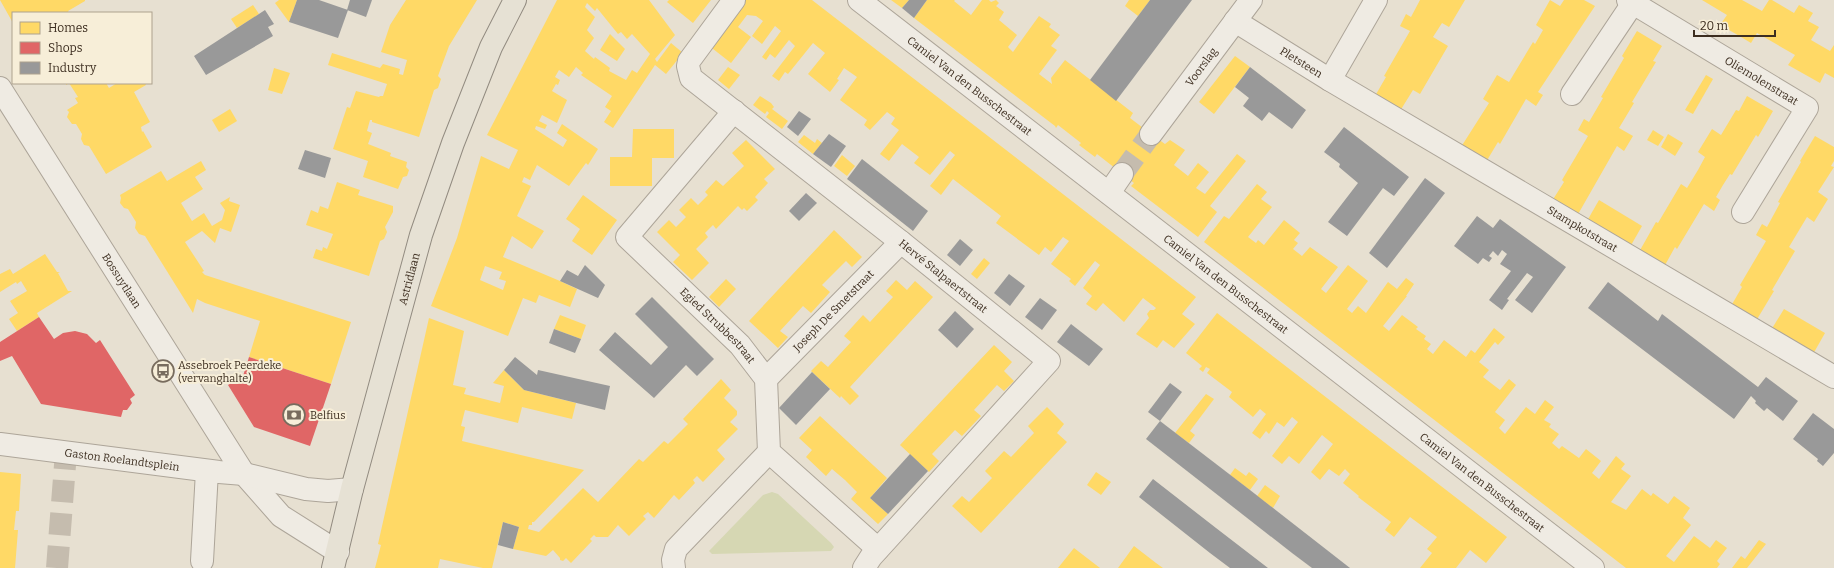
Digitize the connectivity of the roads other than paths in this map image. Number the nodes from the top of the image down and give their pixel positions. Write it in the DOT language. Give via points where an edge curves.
graph roads {
  1 [pos="515,0"];
  2 [pos="734,0"];
  3 [pos="859,0"];
  4 [pos="1251,0"];
  5 [pos="1376,0"];
  6 [pos="1630,2"];
  7 [pos="1235,21"];
  8 [pos="1330,80"];
  9 [pos="0,88"];
  10 [pos="1572,94"];
  11 [pos="734,111"];
  12 [pos="1151,134"];
  13 [pos="1122,174"];
  14 [pos="1109,193"];
  15 [pos="1743,212"];
  16 [pos="901,242"];
  17 [pos="1834,377"];
  18 [pos="766,379"];
  19 [pos="0,444"];
  20 [pos="768,452"];
  21 [pos="207,471"];
  22 [pos="244,474"];
  23 [pos="352,489"];
  24 [pos="878,549"];
  25 [pos="335,560"];
  26 [pos="202,561"];
  27 [pos="674,568"];
  28 [pos="864,568"];
  29 [pos="1593,568"];
  1 -- 23 [label="main road, Astridlaan" via="488,55 453,143 421,235"];
  2 -- 11 [label="street, Hervé Stalpaertstraat" via="688,66 688,72 696,83"];
  3 -- 14 [label="street, Camiel Van den Busschestraat"];
  4 -- 7 [label="street, Voorslag"];
  5 -- 8 [label="street, Pletsteen"];
  6 -- 10 [label="street, Oliemolenstraat"];
  6 -- 15 [label="street, Oliemolenstraat" via="1807,108"];
  7 -- 8 [label="street, Pletsteen"];
  7 -- 12 [label="street, Voorslag"];
  8 -- 17 [label="street, Stampkotstraat"];
  9 -- 22 [label="street, Bossuytlaan"];
  11 -- 16 [label="street, Hervé Stalpaertstraat"];
  11 -- 18 [label="street, Egied Strubbestraat" via="627,237 740,345"];
  13 -- 14 [label="street"];
  14 -- 29 [label="street, Camiel Van den Busschestraat"];
  16 -- 18 [label="street, Joseph De Smetstraat"];
  16 -- 24 [label="street, Hervé Stalpaertstraat" via="1049,361"];
  18 -- 20 [label="street"];
  19 -- 21 [label="street, Gaston Roelandtsplein"];
  20 -- 24 [label="street"];
  20 -- 27 [label="street" via="676,549"];
  21 -- 22 [label="street, Gaston Roelandtsplein"];
  21 -- 26 [label="street"];
  22 -- 23 [label="street" via="306,489"];
  22 -- 25 [label="street, Bossuytlaan" via="281,516"];
  23 -- 25 [label="main road, Astridlaan"];
  24 -- 28 [label="street, Hervé Stalpaertstraat"];
}
